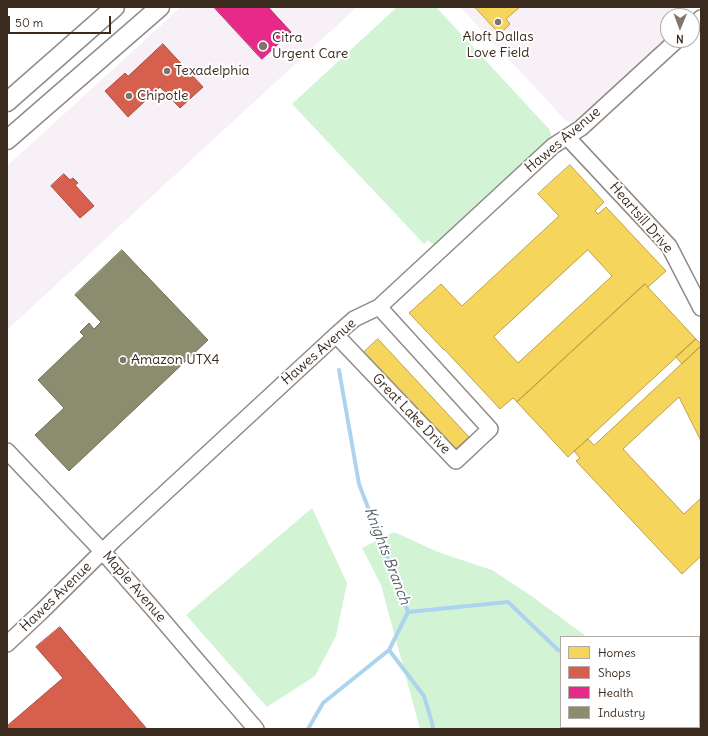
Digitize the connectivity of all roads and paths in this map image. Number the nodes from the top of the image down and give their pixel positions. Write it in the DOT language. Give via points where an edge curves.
graph roads {
  1 [pos="115,7"];
  2 [pos="160,7"];
  3 [pos="668,48"];
  4 [pos="7,102"];
  5 [pos="567,136"];
  6 [pos="7,140"];
  7 [pos="379,307"];
  8 [pos="701,308"];
  9 [pos="336,336"];
  10 [pos="7,451"];
  11 [pos="103,552"];
  12 [pos="7,644"];
  13 [pos="256,729"];
  1 -- 4 [label="main road"];
  2 -- 6 [label="main road"];
  3 -- 5 [label="street, Hawes Avenue" via="581,128"];
  5 -- 7 [label="street, Hawes Avenue" via="553,146"];
  5 -- 8 [label="street, Heartsill Drive" via="669,246"];
  7 -- 9 [label="street, Hawes Avenue" via="354,319"];
  7 -- 9 [label="street, Great Lake Drive" via="490,429 456,461"];
  9 -- 11 [label="street, Hawes Avenue"];
  10 -- 11 [label="street, Maple Avenue"];
  11 -- 12 [label="street, Hawes Avenue"];
  11 -- 13 [label="street, Maple Avenue"];
}
